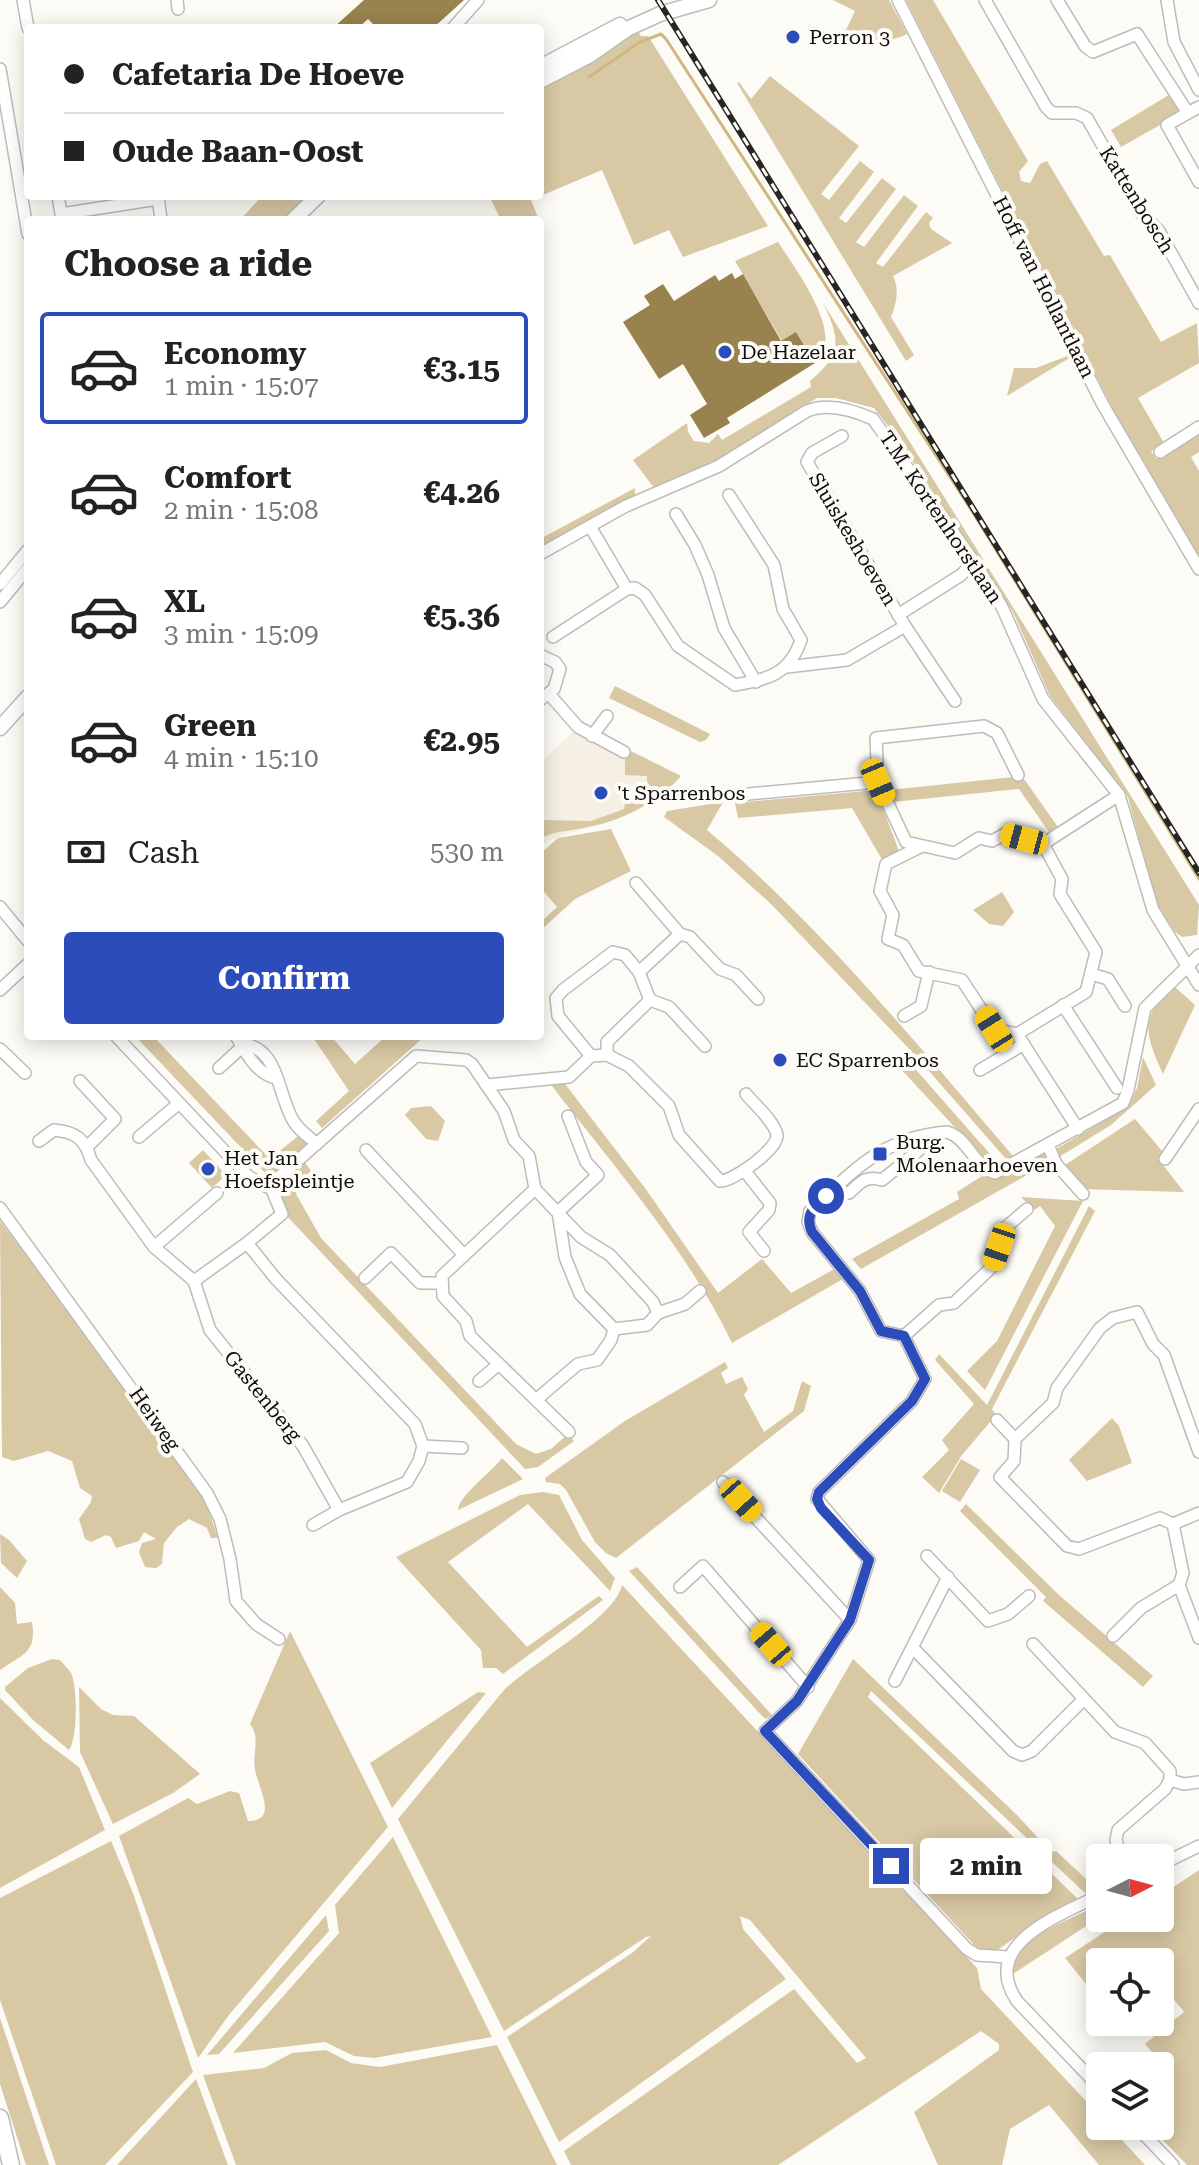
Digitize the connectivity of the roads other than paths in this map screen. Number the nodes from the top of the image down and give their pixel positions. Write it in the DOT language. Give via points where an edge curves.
graph roads {
  1 [pos="23,0"];
  2 [pos="478,0"];
  3 [pos="675,0"];
  4 [pos="709,0"];
  5 [pos="898,0"];
  6 [pos="985,0"];
  7 [pos="1057,0"];
  8 [pos="1167,0"];
  9 [pos="27,24"];
  10 [pos="457,24"];
  11 [pos="544,65"];
  12 [pos="0,69"];
  13 [pos="544,79"];
  14 [pos="1199,90"];
  15 [pos="1194,110"];
  16 [pos="6,151"];
  17 [pos="1199,182"];
  18 [pos="148,200"];
  19 [pos="314,200"];
  20 [pos="67,216"];
  21 [pos="297,216"];
  22 [pos="24,219"];
  23 [pos="1199,303"];
  24 [pos="1199,427"];
  25 [pos="842,436"];
  26 [pos="1160,452"];
  27 [pos="729,495"];
  28 [pos="676,514"];
  29 [pos="591,528"];
  30 [pos="544,552"];
  31 [pos="24,555"];
  32 [pos="974,562"];
  33 [pos="1199,569"];
  34 [pos="24,573"];
  35 [pos="0,584"];
  36 [pos="627,589"];
  37 [pos="0,602"];
  38 [pos="898,615"];
  39 [pos="905,626"];
  40 [pos="553,637"];
  41 [pos="544,657"];
  42 [pos="786,667"];
  43 [pos="756,682"];
  44 [pos="544,697"];
  45 [pos="24,699"];
  46 [pos="24,701"];
  47 [pos="955,701"];
  48 [pos="607,716"];
  49 [pos="0,718"];
  50 [pos="0,728"];
  51 [pos="592,736"];
  52 [pos="624,752"];
  53 [pos="1018,775"];
  54 [pos="878,782"];
  55 [pos="738,795"];
  56 [pos="1119,795"];
  57 [pos="1043,844"];
  58 [pos="922,846"];
  59 [pos="636,883"];
  60 [pos="0,907"];
  61 [pos="24,934"];
  62 [pos="680,934"];
  63 [pos="1199,955"];
  64 [pos="24,968"];
  65 [pos="1187,970"];
  66 [pos="639,972"];
  67 [pos="929,972"];
  68 [pos="1091,974"];
  69 [pos="1199,985"];
  70 [pos="0,990"];
  71 [pos="758,999"];
  72 [pos="650,1000"];
  73 [pos="1063,1005"];
  74 [pos="1125,1006"];
  75 [pos="904,1016"];
  76 [pos="1020,1039"];
  77 [pos="120,1040"];
  78 [pos="239,1043"];
  79 [pos="705,1046"];
  80 [pos="0,1049"];
  81 [pos="607,1055"];
  82 [pos="591,1056"];
  83 [pos="219,1068"];
  84 [pos="980,1070"];
  85 [pos="25,1073"];
  86 [pos="80,1081"];
  87 [pos="486,1085"];
  88 [pos="1117,1088"];
  89 [pos="746,1094"];
  90 [pos="178,1104"];
  91 [pos="1199,1109"];
  92 [pos="568,1116"];
  93 [pos="1078,1129"];
  94 [pos="139,1137"];
  95 [pos="910,1140"];
  96 [pos="39,1141"];
  97 [pos="317,1144"];
  98 [pos="1048,1145"];
  99 [pos="87,1147"];
  100 [pos="366,1150"];
  101 [pos="1165,1159"];
  102 [pos="744,1170"];
  103 [pos="270,1185"];
  104 [pos="535,1189"];
  105 [pos="217,1193"];
  106 [pos="849,1193"];
  107 [pos="1083,1194"];
  108 [pos="0,1208"];
  109 [pos="1027,1209"];
  110 [pos="558,1212"];
  111 [pos="247,1243"];
  112 [pos="154,1247"];
  113 [pos="764,1251"];
  114 [pos="464,1255"];
  115 [pos="365,1278"];
  116 [pos="194,1281"];
  117 [pos="442,1283"];
  118 [pos="700,1291"];
  119 [pos="658,1313"];
  120 [pos="614,1329"];
  121 [pos="904,1336"];
  122 [pos="499,1364"];
  123 [pos="479,1381"];
  124 [pos="537,1399"];
  125 [pos="997,1420"];
  126 [pos="569,1432"];
  127 [pos="1015,1439"];
  128 [pos="423,1446"];
  129 [pos="462,1448"];
  130 [pos="1199,1452"];
  131 [pos="723,1482"];
  132 [pos="339,1510"];
  133 [pos="1199,1513"];
  134 [pos="1173,1524"];
  135 [pos="313,1525"];
  136 [pos="927,1556"];
  137 [pos="948,1577"];
  138 [pos="1179,1585"];
  139 [pos="680,1587"];
  140 [pos="1029,1596"];
  141 [pos="850,1620"];
  142 [pos="1113,1636"];
  143 [pos="1199,1638"];
  144 [pos="279,1639"];
  145 [pos="1033,1644"];
  146 [pos="913,1648"];
  147 [pos="895,1681"];
  148 [pos="808,1687"];
  149 [pos="1084,1699"];
  150 [pos="1170,1780"];
  151 [pos="1199,1782"];
  152 [pos="1117,1844"];
  153 [pos="1199,1846"];
  154 [pos="1174,1858"];
  155 [pos="1086,1903"];
  156 [pos="1008,1957"];
  157 [pos="1086,2073"];
  158 [pos="0,2118"];
  159 [pos="1149,2140"];
  160 [pos="0,2159"];
  161 [pos="2,2165"];
  162 [pos="11,2165"];
  163 [pos="1173,2165"];
  1 -- 9 [label="street"];
  2 -- 10 [label="street"];
  3 -- 11 [label="main road"];
  4 -- 13 [label="main road" via="637,24"];
  5 -- 33 [label="street, Hoff van Hollantlaan" via="1103,405"];
  6 -- 23 [label="street, Kattenbosch" via="1046,107 1087,118"];
  7 -- 15 [label="street" via="1093,52 1137,34"];
  8 -- 14 [label="street" via="1174,42"];
  12 -- 16 [label="street"];
  15 -- 17 [label="street" via="1167,125"];
  16 -- 22 [label="street"];
  18 -- 20 [label="street"];
  19 -- 21 [label="main road"];
  24 -- 26 [label="street"];
  25 -- 38 [label="street, Sluiskeshoeven" via="812,453 807,462"];
  27 -- 42 [label="street" via="774,565 783,609 801,640"];
  28 -- 43 [label="street" via="708,575 724,628"];
  29 -- 30 [label="street, T.M. Kortenhorstlaan"];
  29 -- 32 [label="street, T.M. Kortenhorstlaan" via="626,506 719,466 817,406 852,410 873,419"];
  29 -- 36 [label="street"];
  31 -- 35 [label="street"];
  32 -- 38 [label="street, Sluiskeshoeven"];
  32 -- 56 [label="street, T.M. Kortenhorstlaan" via="1002,607 1043,699"];
  34 -- 37 [label="street"];
  36 -- 40 [label="street"];
  36 -- 43 [label="street" via="645,595 678,646 735,685"];
  38 -- 39 [label="street, Sluiskeshoeven"];
  39 -- 42 [label="street, Sluiskeshoeven" via="847,660"];
  39 -- 47 [label="street, Sluiskeshoeven"];
  41 -- 44 [label="street" via="560,669 554,689"];
  42 -- 43 [label="street, Sluiskeshoeven"];
  44 -- 51 [label="street"];
  45 -- 49 [label="main road"];
  46 -- 50 [label="main road"];
  48 -- 51 [label="street"];
  51 -- 52 [label="street"];
  53 -- 54 [label="street" via="997,733 984,726 876,738"];
  54 -- 55 [label="street"];
  54 -- 58 [label="street" via="902,839"];
  56 -- 57 [label="street"];
  56 -- 65 [label="street, T.M. Kortenhorstlaan" via="1153,910"];
  57 -- 58 [label="street" via="1005,834 992,841 979,838 955,853"];
  57 -- 68 [label="street" via="1062,879 1060,894 1096,952"];
  58 -- 67 [label="street" via="886,864 880,891 893,915 890,942 903,945 919,971"];
  59 -- 62 [label="street"];
  60 -- 61 [label="street"];
  62 -- 66 [label="street"];
  62 -- 71 [label="street" via="690,937 720,969 736,975"];
  63 -- 65 [label="street"];
  64 -- 70 [label="street"];
  65 -- 69 [label="street, T.M. Kortenhorstlaan"];
  65 -- 93 [label="street" via="1145,1008 1123,1103"];
  66 -- 72 [label="street"];
  66 -- 82 [label="street" via="625,955 613,952 556,998 558,1016"];
  67 -- 75 [label="street" via="921,1006"];
  67 -- 76 [label="street" via="962,980 994,1029"];
  68 -- 73 [label="street" via="1086,992"];
  68 -- 74 [label="street" via="1108,979"];
  72 -- 79 [label="street" via="669,1007"];
  72 -- 81 [label="street" via="607,1042"];
  73 -- 76 [label="street"];
  73 -- 88 [label="street"];
  76 -- 84 [label="street"];
  76 -- 93 [label="street"];
  77 -- 90 [label="street"];
  78 -- 83 [label="street"];
  78 -- 97 [label="street" via="264,1051 294,1123"];
  80 -- 85 [label="street"];
  81 -- 82 [label="street"];
  81 -- 102 [label="street" via="629,1066 669,1106 679,1135 715,1177 731,1180"];
  82 -- 87 [label="street" via="569,1077"];
  86 -- 99 [label="street" via="115,1119"];
  87 -- 97 [label="street" via="466,1060 416,1056"];
  87 -- 104 [label="street" via="504,1111 514,1140 529,1156"];
  89 -- 102 [label="street" via="776,1130 777,1139"];
  90 -- 94 [label="street"];
  90 -- 103 [label="street" via="248,1176"];
  91 -- 101 [label="street"];
  92 -- 110 [label="street" via="586,1162 598,1175"];
  93 -- 98 [label="street"];
  95 -- 98 [label="street" via="955,1134 984,1168 995,1173"];
  95 -- 106 [label="street" via="921,1145 918,1151 882,1180 864,1179"];
  95 -- 121 [label="street" via="865,1159 810,1211 808,1222 860,1291 881,1331"];
  96 -- 99 [label="street" via="54,1130 70,1131"];
  97 -- 103 [label="street"];
  98 -- 107 [label="street" via="1056,1164"];
  99 -- 112 [label="street"];
  100 -- 114 [label="street"];
  102 -- 113 [label="street" via="770,1203 749,1232"];
  103 -- 111 [label="street" via="282,1214"];
  104 -- 110 [label="street"];
  104 -- 114 [label="street"];
  105 -- 112 [label="street"];
  108 -- 144 [label="street, Heiweg" via="207,1493 220,1519 236,1601"];
  109 -- 121 [label="street" via="1006,1227 993,1266 954,1303 939,1305"];
  110 -- 119 [label="street" via="581,1237 610,1255"];
  110 -- 120 [label="street" via="565,1257 580,1294"];
  111 -- 116 [label="street"];
  111 -- 128 [label="street" via="415,1424"];
  112 -- 116 [label="street"];
  114 -- 117 [label="street" via="442,1276"];
  115 -- 117 [label="street" via="391,1253 420,1283"];
  116 -- 132 [label="street, Gastenberg" via="210,1330 303,1446"];
  117 -- 122 [label="street" via="443,1296 466,1321 470,1336"];
  118 -- 119 [label="street" via="685,1304"];
  119 -- 120 [label="street" via="647,1325"];
  120 -- 124 [label="street" via="597,1360 578,1364"];
  121 -- 141 [label="street" via="925,1379 912,1401 817,1499 869,1560"];
  122 -- 123 [label="street"];
  122 -- 124 [label="street"];
  124 -- 126 [label="street"];
  125 -- 127 [label="street"];
  127 -- 130 [label="street" via="1053,1403 1057,1388 1100,1328 1113,1318 1137,1312 1164,1355"];
  127 -- 134 [label="street" via="1014,1461 1000,1477 1067,1546 1079,1549 1160,1518"];
  128 -- 129 [label="street"];
  128 -- 132 [label="street" via="407,1482"];
  131 -- 141 [label="street"];
  132 -- 135 [label="street"];
  133 -- 134 [label="street"];
  134 -- 138 [label="street" via="1183,1573"];
  136 -- 137 [label="street"];
  137 -- 140 [label="street" via="988,1621 1008,1614"];
  137 -- 146 [label="street"];
  138 -- 142 [label="street" via="1141,1608"];
  138 -- 143 [label="street"];
  139 -- 148 [label="street" via="703,1566"];
  141 -- 148 [label="street"];
  145 -- 149 [label="street"];
  146 -- 147 [label="street"];
  146 -- 149 [label="street" via="1022,1755"];
  148 -- 156 [label="street" via="765,1731 967,1949"];
  149 -- 150 [label="street" via="1115,1732 1145,1743 1170,1771"];
  150 -- 151 [label="street"];
  150 -- 152 [label="street" via="1118,1830"];
  153 -- 154 [label="street"];
  155 -- 156 [label="street" via="1028,1935"];
  156 -- 157 [label="street" via="1007,1985 1017,2001"];
  158 -- 162 [label="highway"];
  159 -- 163 [label="street"];
  160 -- 161 [label="highway"];
}
